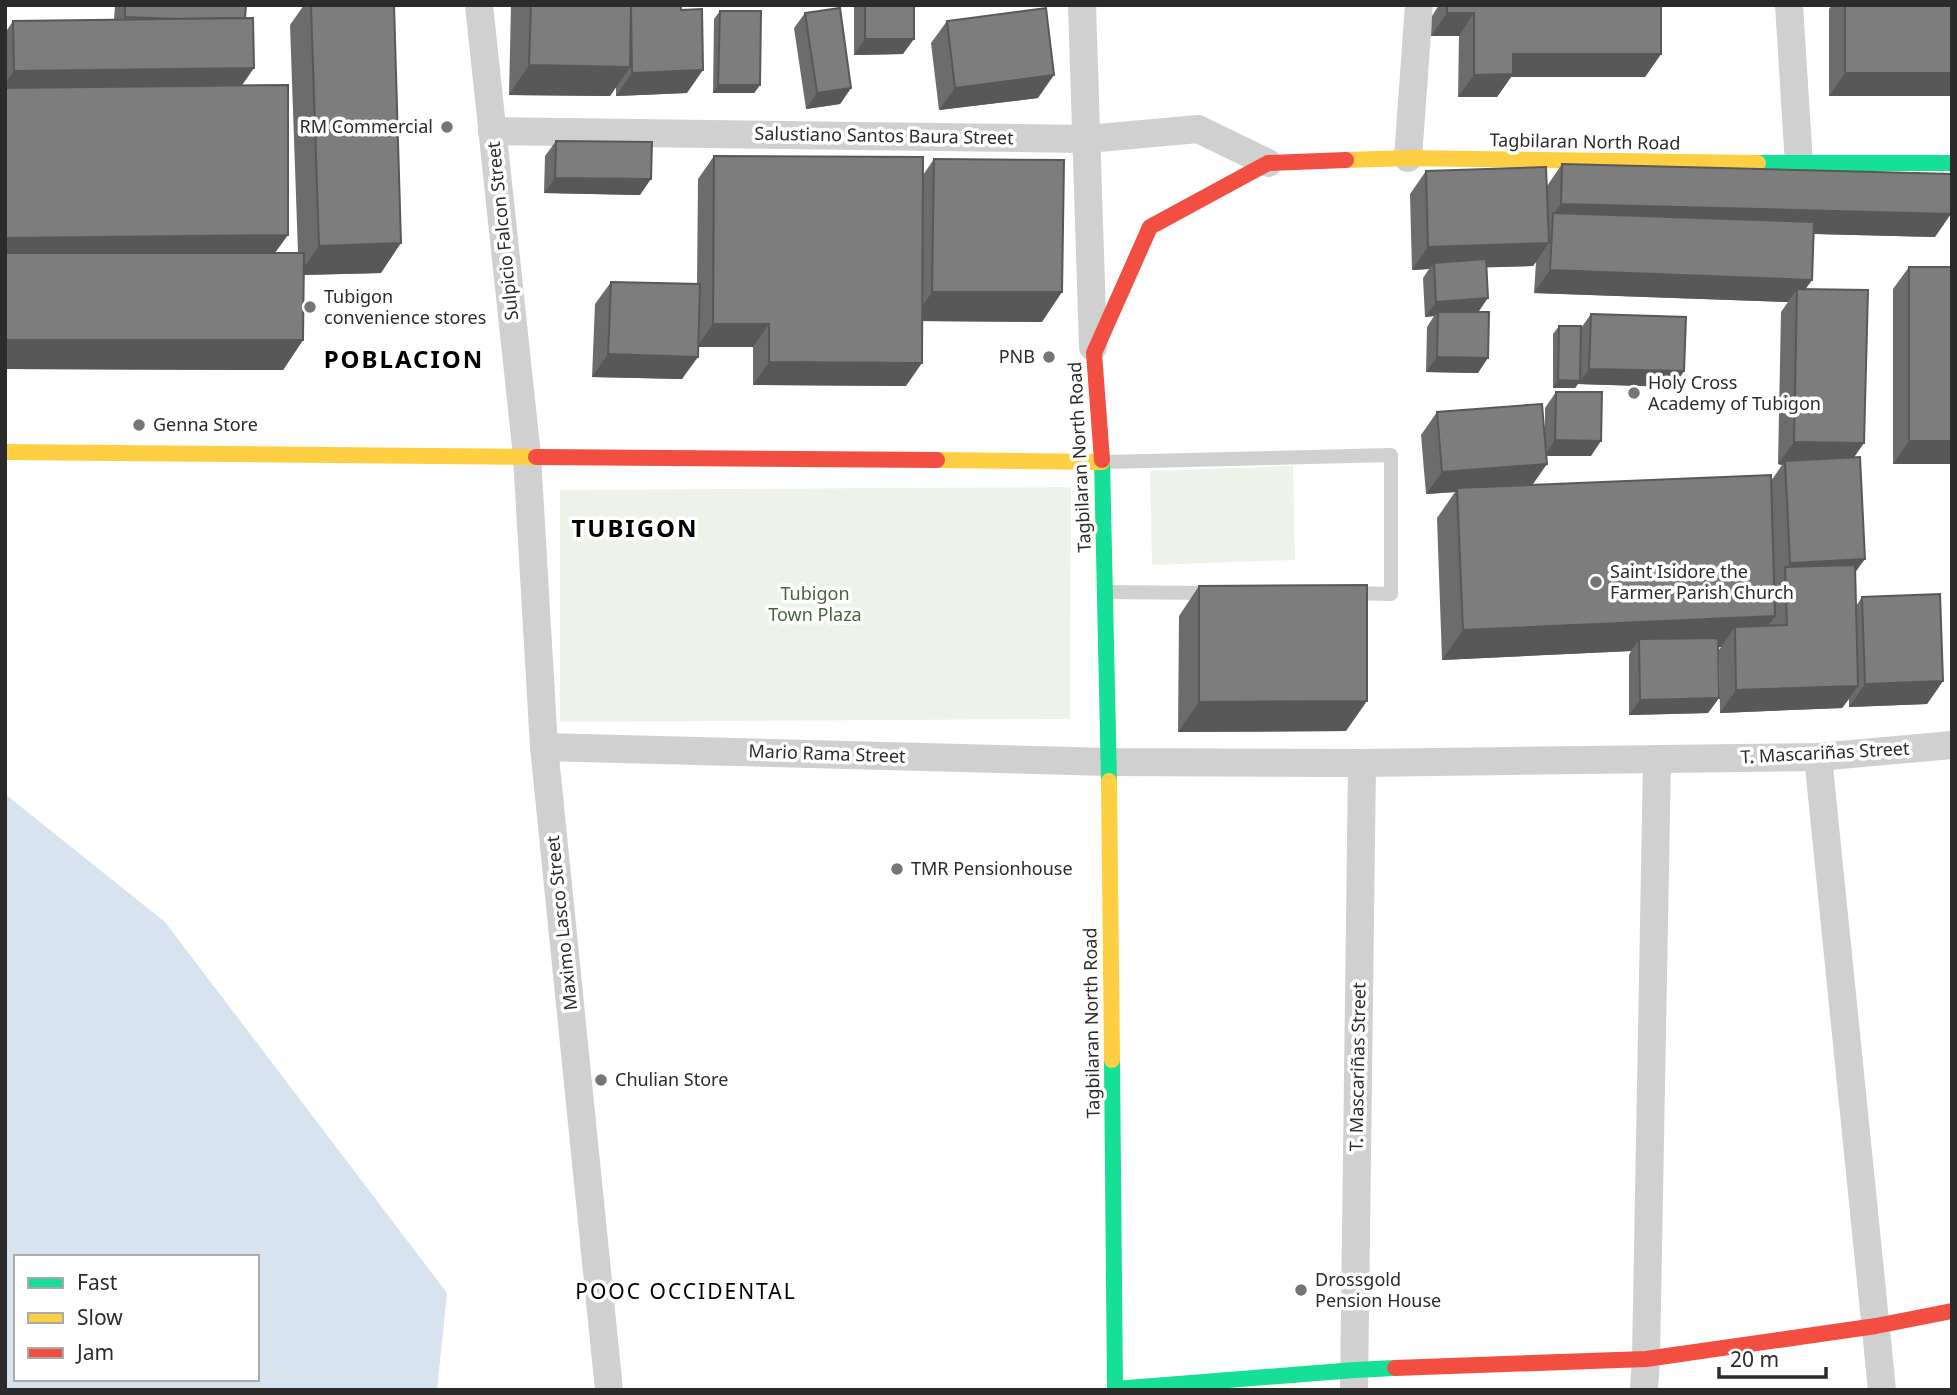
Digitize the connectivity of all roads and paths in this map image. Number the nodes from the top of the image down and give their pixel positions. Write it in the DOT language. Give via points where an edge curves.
graph roads {
  1 [pos="479,5"];
  2 [pos="1082,5"];
  3 [pos="1419,5"];
  4 [pos="1789,5"];
  5 [pos="492,131"];
  6 [pos="1087,139"];
  7 [pos="1408,158"];
  8 [pos="1268,163"];
  9 [pos="1952,163"];
  10 [pos="1799,164"];
  11 [pos="1094,353"];
  12 [pos="5,452"];
  13 [pos="527,456"];
  14 [pos="1102,463"];
  15 [pos="1105,592"];
  16 [pos="1227,593"];
  17 [pos="1336,593"];
  18 [pos="1952,745"];
  19 [pos="544,747"];
  20 [pos="1818,757"];
  21 [pos="1657,759"];
  22 [pos="1109,762"];
  23 [pos="1362,763"];
  24 [pos="1952,1311"];
  25 [pos="1876,1326"];
  26 [pos="1646,1359"];
  27 [pos="1355,1380"];
  28 [pos="1115,1389"];
  29 [pos="609,1390"];
  30 [pos="1105,1390"];
  31 [pos="1644,1390"];
  32 [pos="1882,1390"];
  1 -- 5 [label="street, Sulpicio Falcon Street"];
  2 -- 6 [label="street"];
  3 -- 7 [label="street"];
  4 -- 10 [label="street"];
  5 -- 6 [label="street, Salustiano Santos Baura Street"];
  5 -- 13 [label="street, Sulpicio Falcon Street"];
  6 -- 8 [label="street, Salustiano Santos Baura Street" via="1198,129"];
  6 -- 11 [label="street"];
  7 -- 8 [label="main road, Tagbilaran North Road"];
  7 -- 10 [label="main road, Tagbilaran North Road"];
  8 -- 11 [label="main road, Tagbilaran North Road" via="1150,227"];
  9 -- 10 [label="main road, Tagbilaran North Road"];
  11 -- 14 [label="main road, Tagbilaran North Road"];
  12 -- 13 [label="main road"];
  13 -- 14 [label="main road"];
  13 -- 19 [label="street, Maximo Lasco Street"];
  14 -- 15 [label="main road, Tagbilaran North Road"];
  14 -- 17 [label="lane" via="1391,454 1391,594"];
  15 -- 16 [label="lane"];
  15 -- 22 [label="main road, Tagbilaran North Road"];
  18 -- 20 [label="street, T. Mascariñas Street"];
  19 -- 22 [label="street, Mario Rama Street"];
  19 -- 29 [label="street, Maximo Lasco Street"];
  20 -- 21 [label="street, T. Mascariñas Street"];
  20 -- 25 [label="street"];
  21 -- 23 [label="street, T. Mascariñas Street"];
  21 -- 26 [label="street"];
  22 -- 23 [label="street, T. Mascariñas Street"];
  22 -- 28 [label="main road, Tagbilaran North Road"];
  23 -- 27 [label="street, T. Mascariñas Street"];
  24 -- 25 [label="main road"];
  25 -- 26 [label="main road"];
  25 -- 32 [label="street"];
  26 -- 27 [label="main road"];
  26 -- 31 [label="street"];
  27 -- 28 [label="main road"];
  28 -- 30 [label="street"];
}
